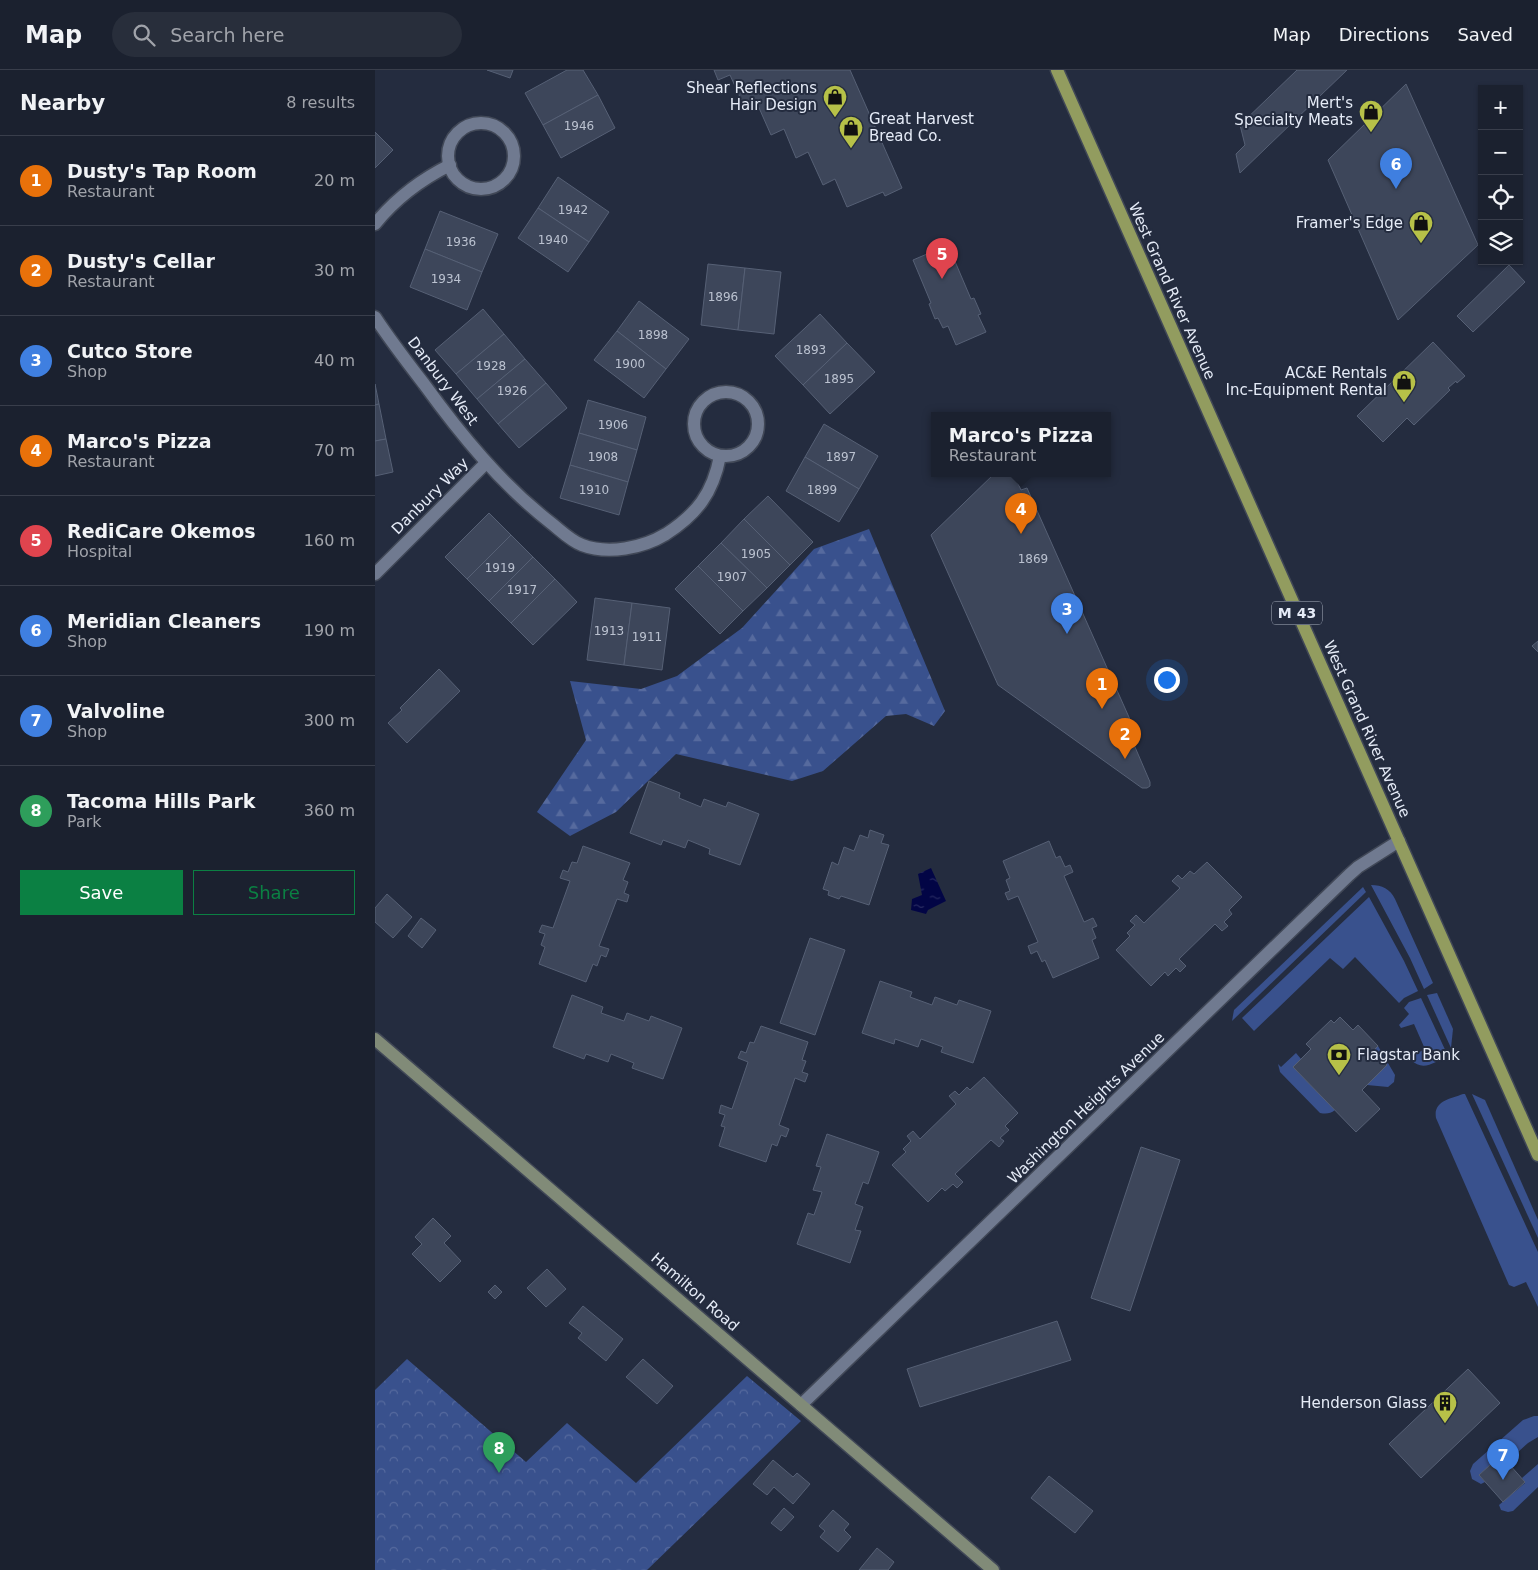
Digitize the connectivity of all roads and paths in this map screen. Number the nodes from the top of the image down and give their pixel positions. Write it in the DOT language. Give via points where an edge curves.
graph roads {
  1 [pos="1057,70"];
  2 [pos="450,165"];
  3 [pos="375,224"];
  4 [pos="375,317"];
  5 [pos="720,456"];
  6 [pos="486,463"];
  7 [pos="375,574"];
  8 [pos="1399,841"];
  9 [pos="375,1039"];
  10 [pos="1538,1155"];
  11 [pos="801,1405"];
  12 [pos="993,1570"];
  1 -- 8 [label="main road, West Grand River Avenue / M 43"];
  2 -- 2 [label="street" via="466,185 491,187 506,178 511,170 512,145 508,137 494,126 468,126 451,144"];
  2 -- 3 [label="street" via="401,196"];
  4 -- 6 [label="street, Danbury West"];
  5 -- 5 [label="street" via="738,455 752,444 756,436 758,419 755,410 751,403 736,393 718,392 710,396 697,408 694,416 699,442"];
  5 -- 6 [label="street, Danbury West" via="706,496 685,520 649,543 614,549 582,545 567,535 537,512"];
  6 -- 7 [label="street, Danbury Way"];
  8 -- 10 [label="main road, West Grand River Avenue / M 43"];
  8 -- 11 [label="street, Washington Heights Avenue" via="1349,875"];
  9 -- 11 [label="street, Hamilton Road"];
  11 -- 12 [label="street, Hamilton Road"];
}
